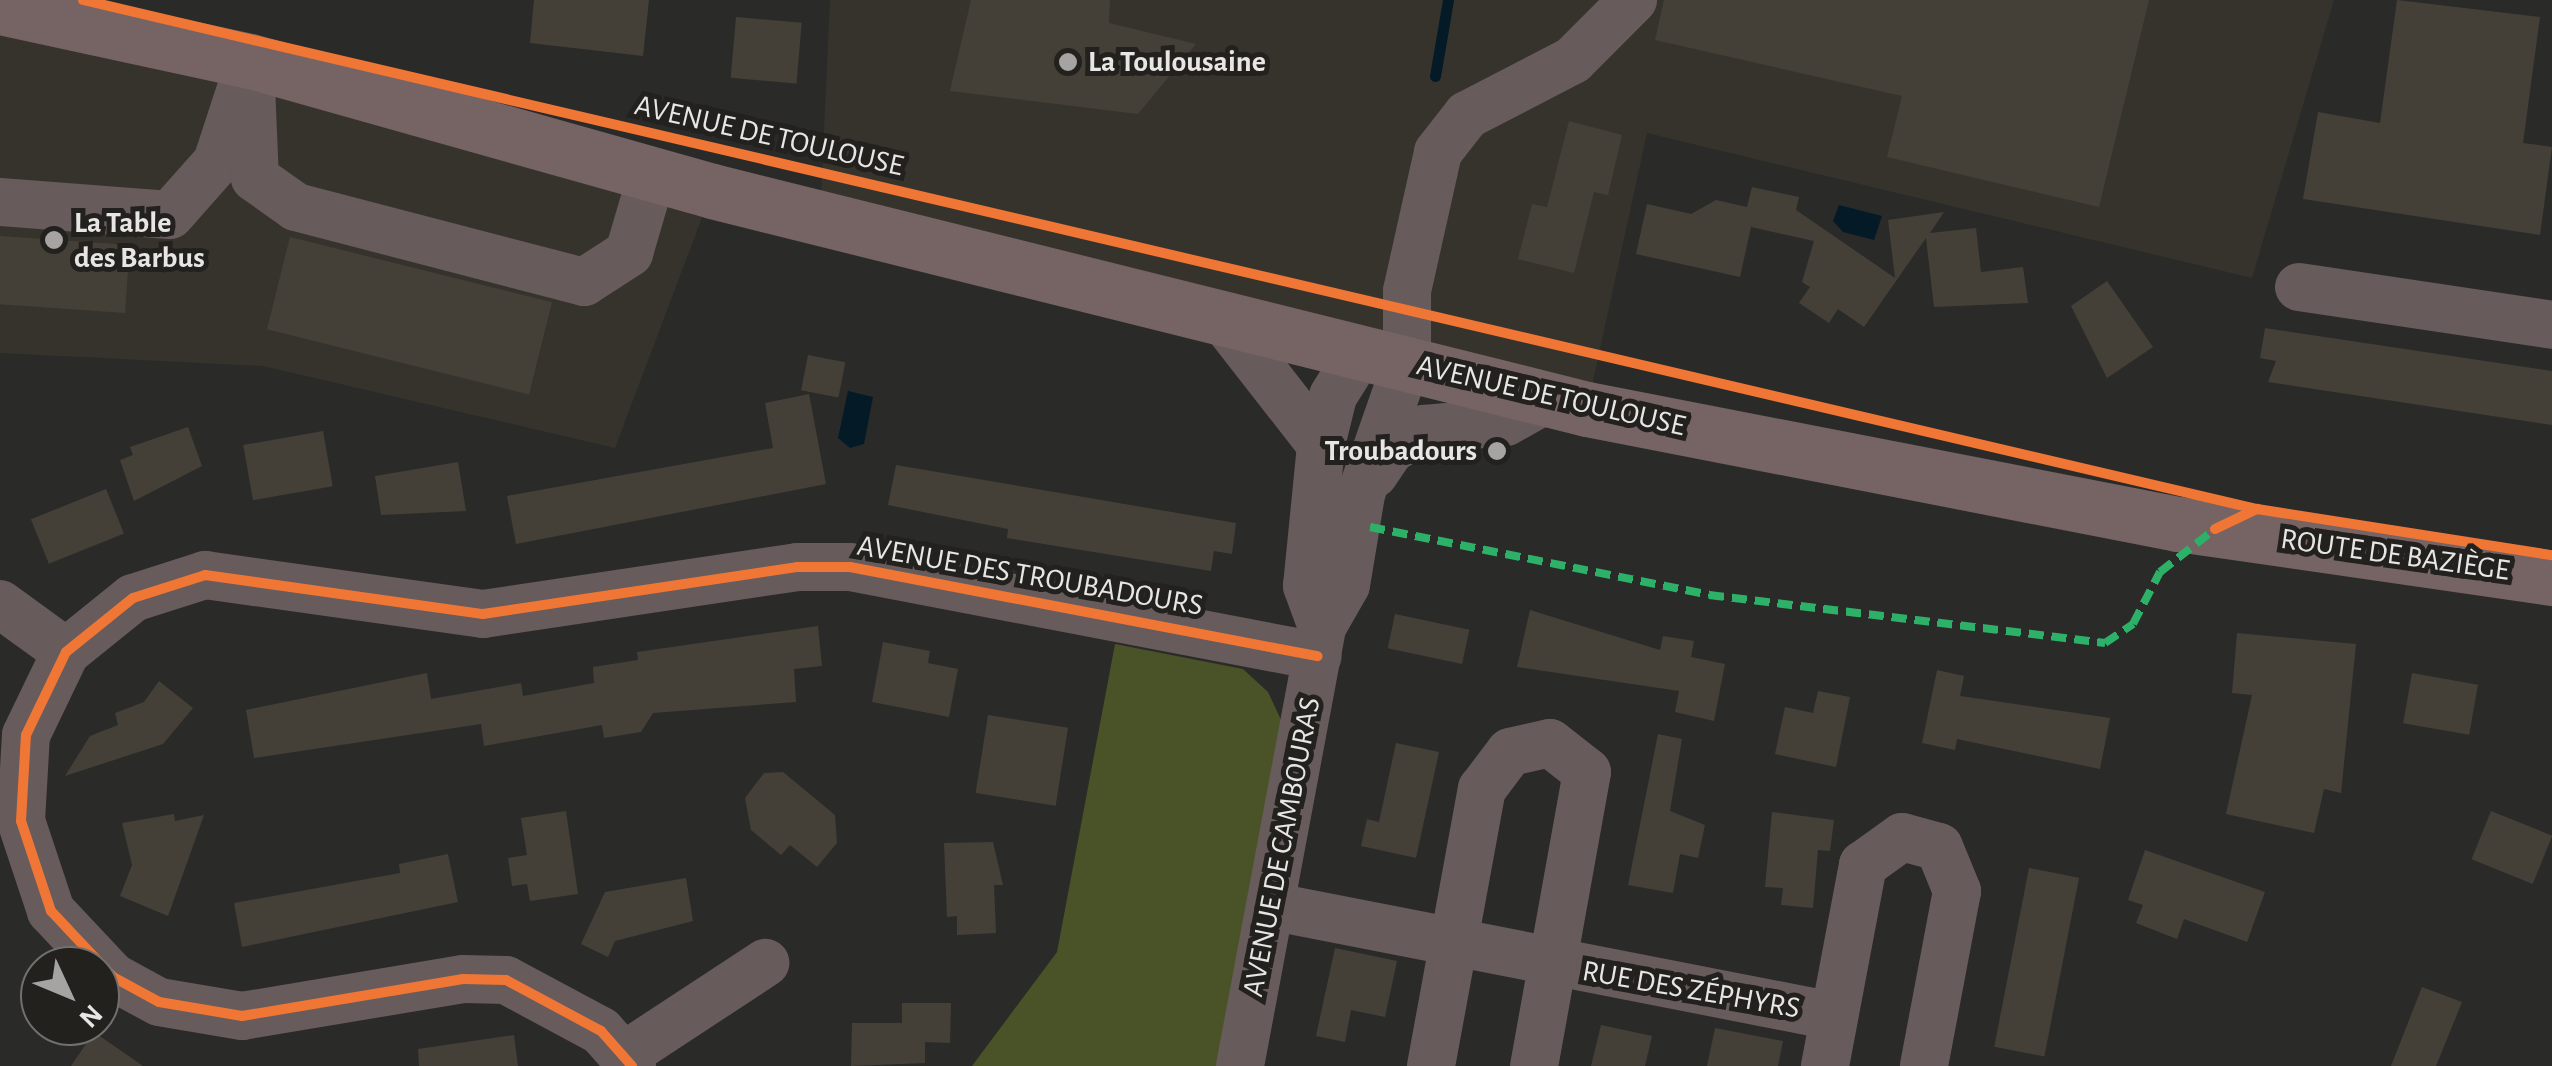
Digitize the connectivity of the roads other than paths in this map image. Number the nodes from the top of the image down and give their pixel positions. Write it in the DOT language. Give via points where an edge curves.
graph roads {
  1 [pos="1633,0"];
  2 [pos="0,7"];
  3 [pos="250,60"];
  4 [pos="652,175"];
  5 [pos="0,202"];
  6 [pos="2299,287"];
  7 [pos="1225,322"];
  8 [pos="2552,325"];
  9 [pos="1384,356"];
  10 [pos="1547,399"];
  11 [pos="1321,445"];
  12 [pos="1361,494"];
  13 [pos="2178,524"];
  14 [pos="2552,578"];
  15 [pos="0,604"];
  16 [pos="1320,642"];
  17 [pos="66,652"];
  18 [pos="1270,906"];
  19 [pos="1452,936"];
  20 [pos="765,963"];
  21 [pos="1550,964"];
  22 [pos="1832,1016"];
  23 [pos="628,1060"];
  24 [pos="1240,1066"];
  25 [pos="1432,1066"];
  26 [pos="1534,1066"];
  27 [pos="1825,1066"];
  28 [pos="1924,1066"];
  1 -- 9 [label="street" via="1573,60 1466,116 1438,152 1407,291"];
  2 -- 3 [label="main road, AVENUE DE TOULOUSE"];
  3 -- 4 [label="main road, AVENUE DE TOULOUSE"];
  3 -- 4 [label="street" via="255,178 296,206 584,282 629,253"];
  3 -- 5 [label="street" via="216,162 170,215"];
  4 -- 7 [label="main road, AVENUE DE TOULOUSE"];
  6 -- 8 [label="street"];
  7 -- 9 [label="main road, AVENUE DE TOULOUSE"];
  7 -- 11 [label="street"];
  9 -- 10 [label="main road, AVENUE DE TOULOUSE"];
  9 -- 11 [label="street" via="1333,396"];
  9 -- 12 [label="street"];
  10 -- 12 [label="street" via="1506,422 1424,430 1390,450"];
  10 -- 13 [label="main road, AVENUE DE TOULOUSE"];
  11 -- 16 [label="street" via="1307,586"];
  12 -- 16 [label="street" via="1346,585"];
  13 -- 14 [label="main road, ROUTE DE BAZIÈGE"];
  15 -- 17 [label="street"];
  16 -- 17 [label="street, AVENUE DES TROUBADOURS" via="815,567 483,614 205,575 133,598"];
  16 -- 18 [label="street, AVENUE DE CAMBOURAS"];
  17 -- 23 [label="street, AVENUE DES TROUBADOURS" via="26,735 21,821 51,911 113,977 159,1002 242,1016 463,979 506,980 567,1008"];
  18 -- 19 [label="street, RUE DES ZÉPHYRS"];
  18 -- 24 [label="street, AVENUE DE CAMBOURAS"];
  19 -- 21 [label="street, RUE DES ZÉPHYRS"];
  19 -- 21 [label="street, RUE DES ZÉPHYRS" via="1482,789 1510,752 1550,743 1587,772"];
  19 -- 25 [label="street, RUE DES ZÉPHYRS"];
  20 -- 23 [label="street"];
  21 -- 22 [label="street, RUE DES ZÉPHYRS"];
  21 -- 26 [label="street, RUE DES ZÉPHYRS"];
  22 -- 27 [label="street, RUE DES ZÉPHYRS"];
  22 -- 28 [label="street, RUE DES ZÉPHYRS" via="1862,865 1878,847 1924,837 1952,862 1958,890"];
}
